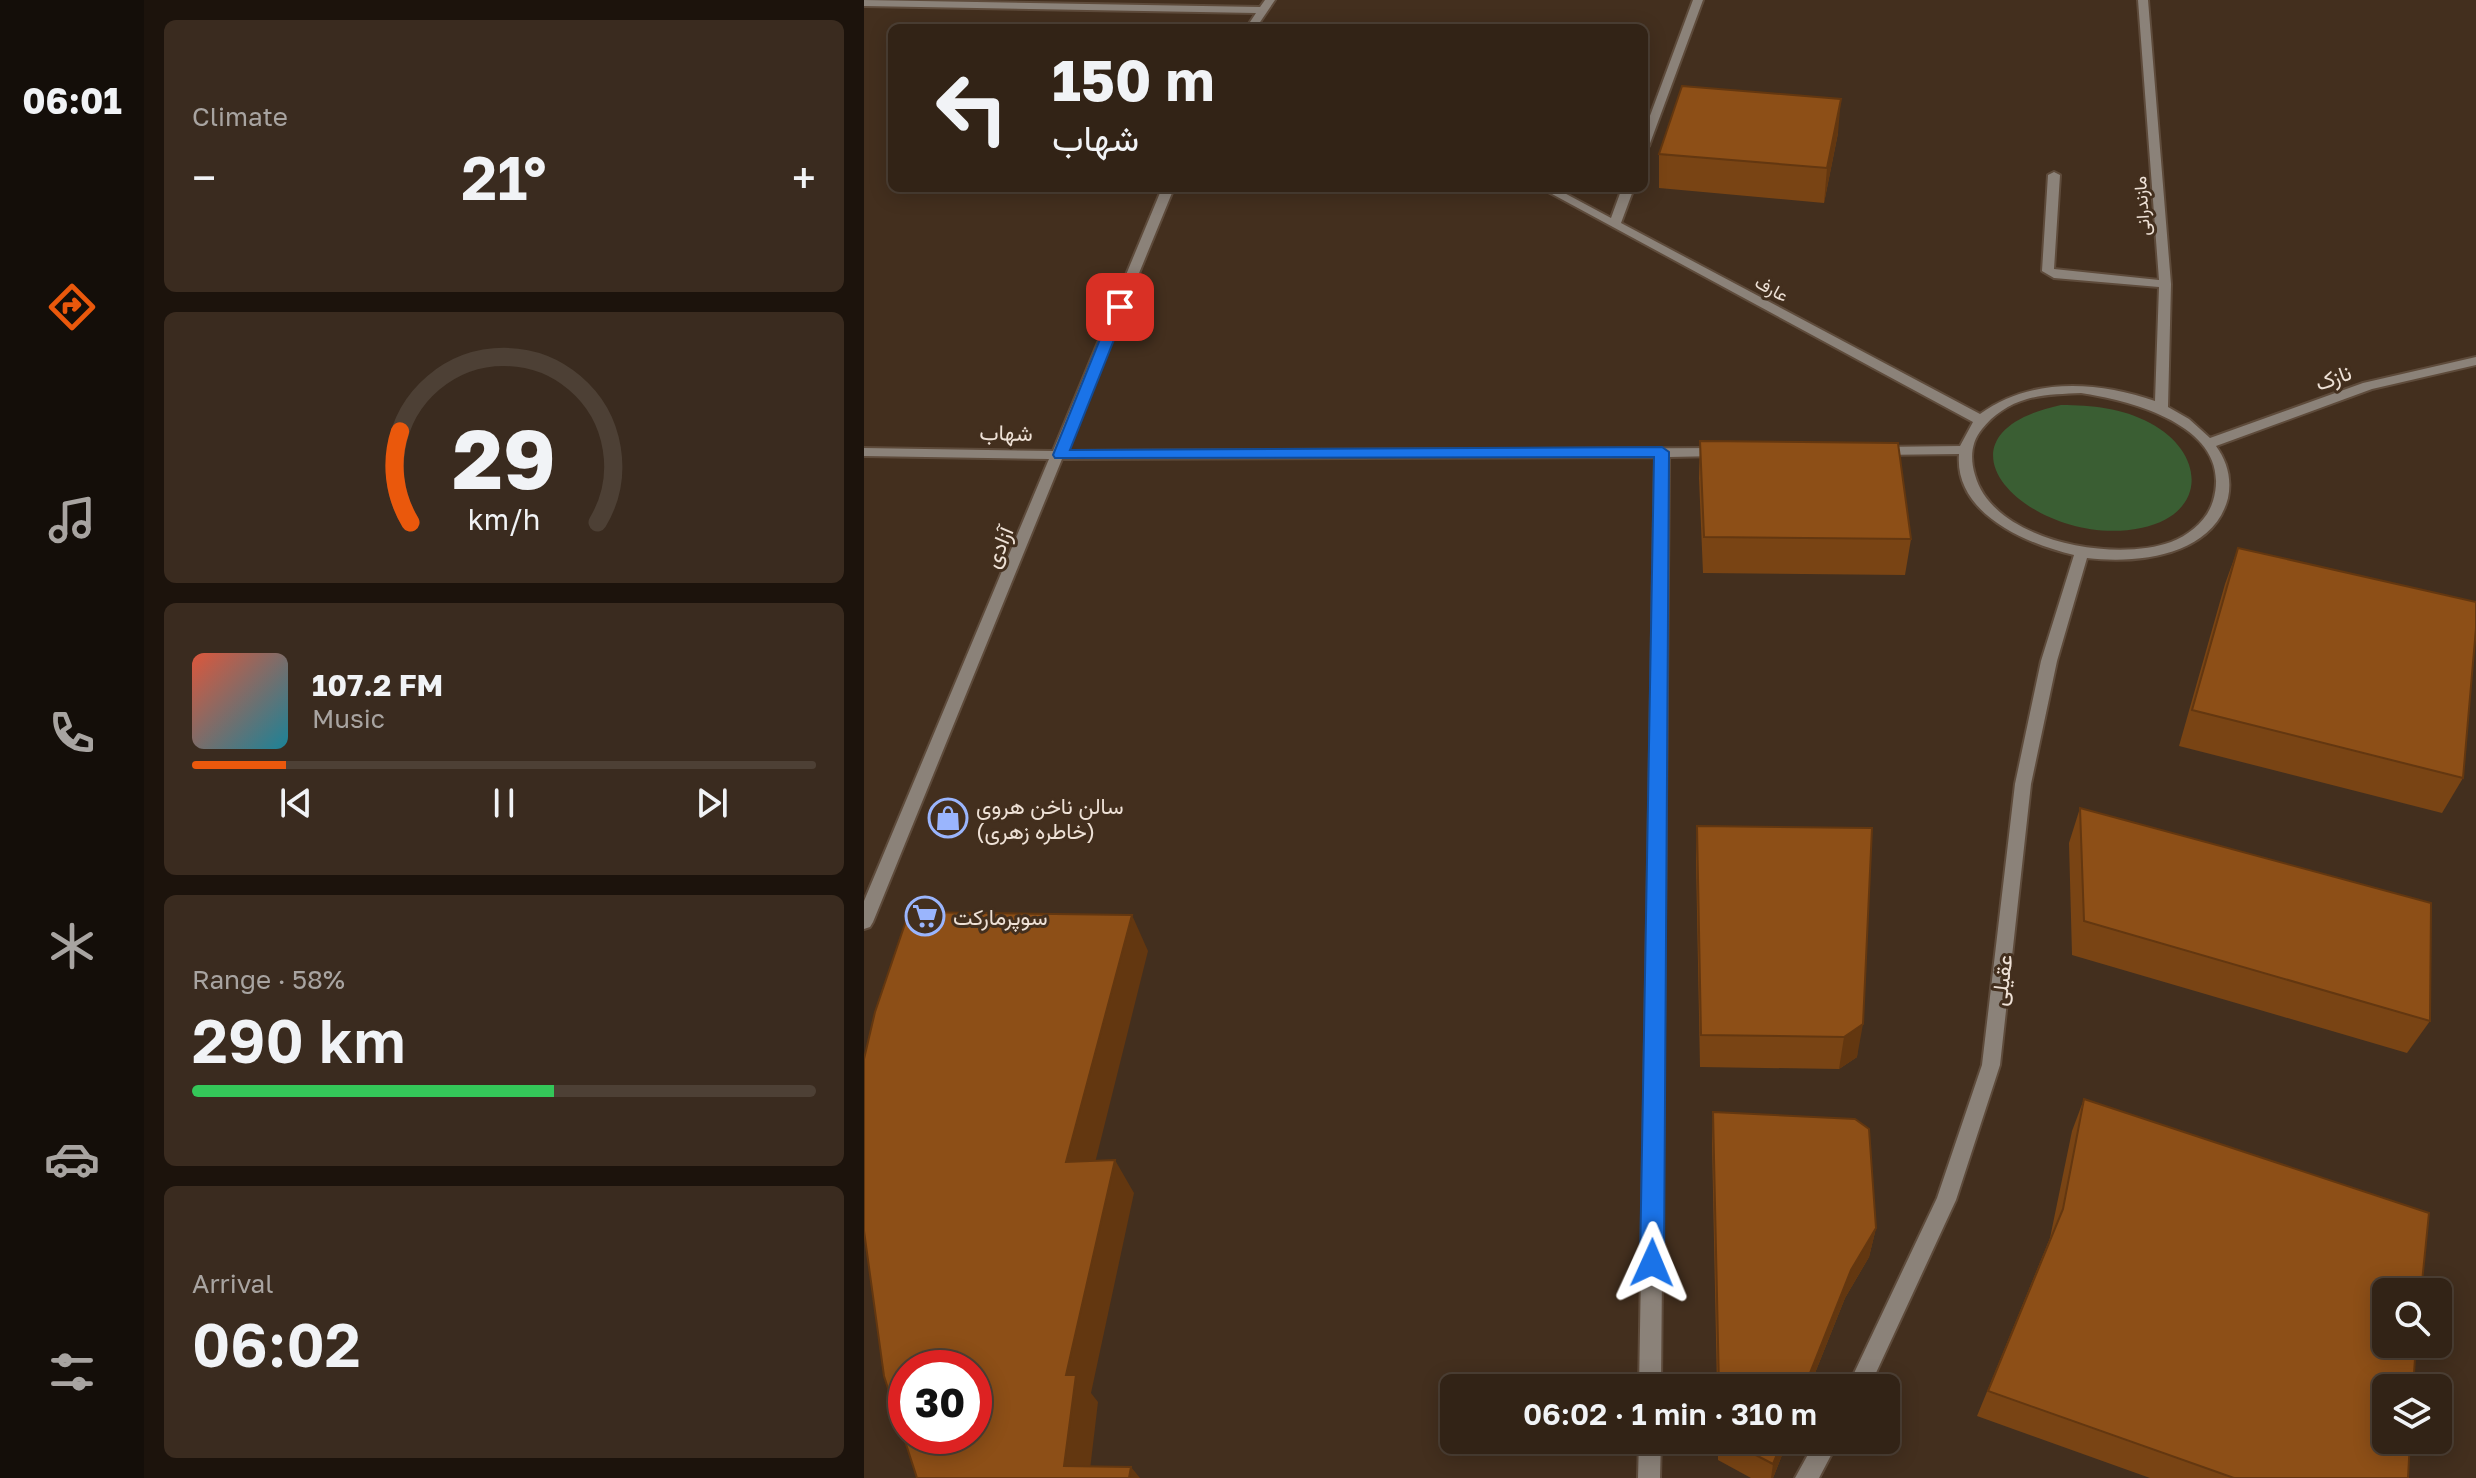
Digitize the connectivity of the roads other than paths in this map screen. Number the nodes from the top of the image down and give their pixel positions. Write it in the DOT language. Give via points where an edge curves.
graph roads {
  1 [pos="1270,0"];
  2 [pos="1698,0"];
  3 [pos="2143,0"];
  4 [pos="939,2"];
  5 [pos="864,3"];
  6 [pos="1262,10"];
  7 [pos="1253,24"];
  8 [pos="1648,135"];
  9 [pos="2054,175"];
  10 [pos="1166,192"];
  11 [pos="1555,192"];
  12 [pos="1627,192"];
  13 [pos="1615,224"];
  14 [pos="2165,284"];
  15 [pos="2476,361"];
  16 [pos="2161,409"];
  17 [pos="1980,420"];
  18 [pos="2207,444"];
  19 [pos="1964,450"];
  20 [pos="1868,451"];
  21 [pos="864,452"];
  22 [pos="1662,452"];
  23 [pos="1725,452"];
  24 [pos="1060,455"];
  25 [pos="2082,552"];
  26 [pos="864,922"];
  27 [pos="1650,1374"];
  28 [pos="1865,1374"];
  29 [pos="1650,1454"];
  30 [pos="1820,1454"];
  31 [pos="1649,1478"];
  32 [pos="1806,1478"];
  1 -- 6 [label="street"];
  2 -- 8 [label="street"];
  3 -- 14 [label="street, مازندرانی"];
  4 -- 5 [label="street"];
  4 -- 6 [label="street"];
  6 -- 7 [label="street"];
  9 -- 14 [label="street" via="2048,271"];
  10 -- 24 [label="street, آزادی"];
  11 -- 13 [label="street, عارف"];
  12 -- 13 [label="street"];
  13 -- 17 [label="street, عارف"];
  14 -- 16 [label="street, مازندرانی"];
  15 -- 18 [label="street, نازک" via="2368,386"];
  16 -- 17 [label="street" via="2122,395 2040,391 2005,402"];
  16 -- 18 [label="street"];
  17 -- 19 [label="street"];
  18 -- 25 [label="street" via="2219,461 2225,487 2218,512 2198,534 2166,548 2126,555"];
  19 -- 20 [label="street"];
  19 -- 25 [label="street" via="1966,476 1981,501 2007,523 2042,541"];
  21 -- 24 [label="street, شهاب"];
  22 -- 23 [label="street, شهاب"];
  22 -- 24 [label="street, شهاب"];
  22 -- 27 [label="street"];
  24 -- 26 [label="street, آزادی"];
  25 -- 28 [label="street, عقیلی" via="2049,661 2023,784 1991,1065 1946,1200"];
  29 -- 31 [label="street"];
  30 -- 32 [label="street"];
}
